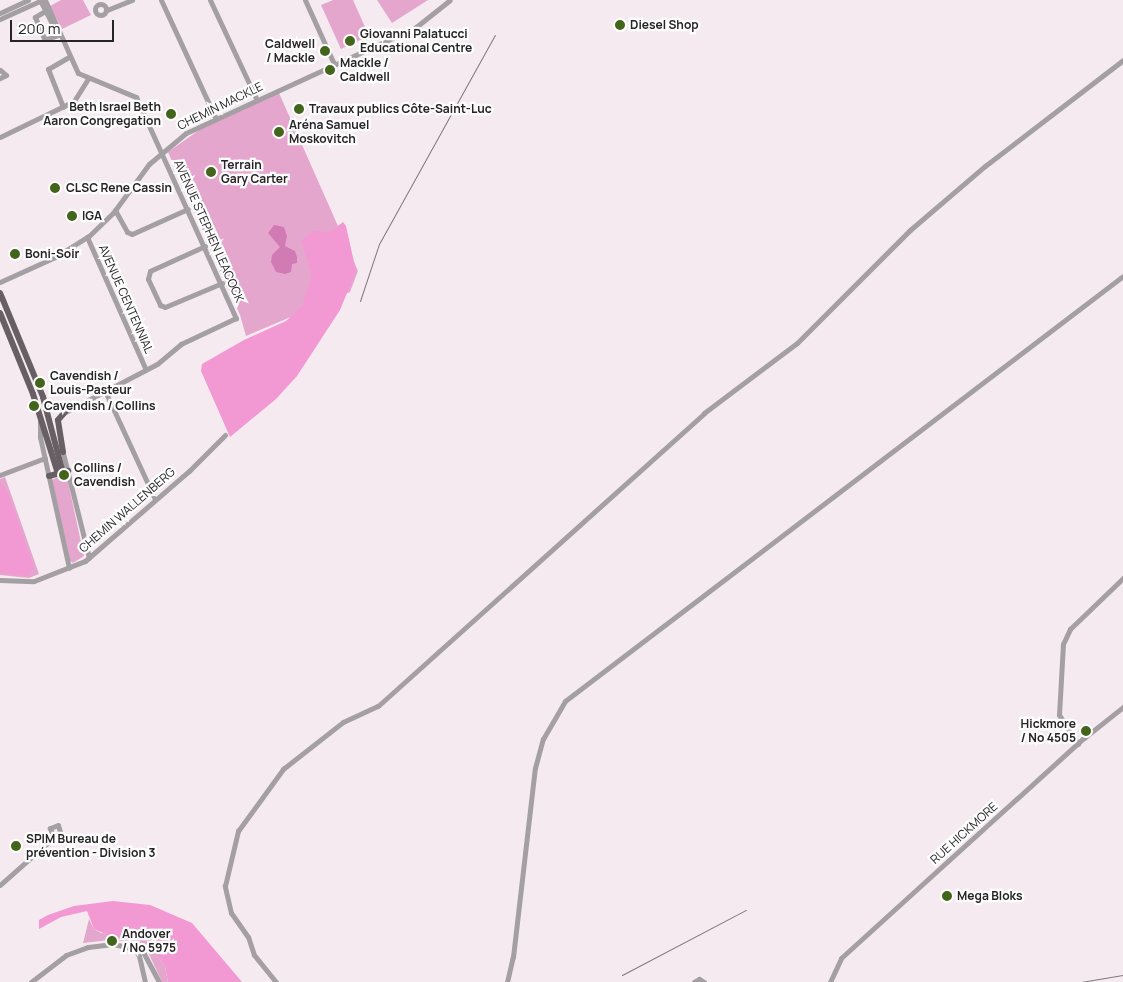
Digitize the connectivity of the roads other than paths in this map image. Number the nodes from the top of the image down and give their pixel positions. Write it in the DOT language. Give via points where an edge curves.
graph roads {
  1 [pos="28,0"];
  2 [pos="42,0"];
  3 [pos="132,0"];
  4 [pos="160,0"];
  5 [pos="210,0"];
  6 [pos="305,0"];
  7 [pos="450,0"];
  8 [pos="107,10"];
  9 [pos="45,11"];
  10 [pos="0,13"];
  11 [pos="0,19"];
  12 [pos="58,34"];
  13 [pos="68,57"];
  14 [pos="1123,60"];
  15 [pos="334,64"];
  16 [pos="0,70"];
  17 [pos="0,78"];
  18 [pos="88,79"];
  19 [pos="256,98"];
  20 [pos="64,107"];
  21 [pos="214,117"];
  22 [pos="0,136"];
  23 [pos="162,152"];
  24 [pos="188,209"];
  25 [pos="115,210"];
  26 [pos="86,238"];
  27 [pos="205,246"];
  28 [pos="1123,276"];
  29 [pos="0,282"];
  30 [pos="222,283"];
  31 [pos="0,293"];
  32 [pos="0,313"];
  33 [pos="146,370"];
  34 [pos="105,391"];
  35 [pos="47,410"];
  36 [pos="65,412"];
  37 [pos="41,416"];
  38 [pos="49,420"];
  39 [pos="225,435"];
  40 [pos="64,452"];
  41 [pos="45,458"];
  42 [pos="63,473"];
  43 [pos="0,475"];
  44 [pos="49,476"];
  45 [pos="155,498"];
  46 [pos="89,558"];
  47 [pos="69,568"];
  48 [pos="1123,578"];
  49 [pos="0,580"];
  50 [pos="1123,708"];
  51 [pos="1078,744"];
  52 [pos="54,838"];
  53 [pos="1,884"];
  54 [pos="131,946"];
  55 [pos="31,982"];
  56 [pos="145,982"];
  57 [pos="158,982"];
  58 [pos="276,982"];
  59 [pos="507,982"];
  60 [pos="694,982"];
  61 [pos="704,982"];
  62 [pos="830,982"];
  1 -- 10 [label="street"];
  2 -- 9 [label="street"];
  2 -- 11 [label="street"];
  2 -- 12 [label="street"];
  3 -- 8 [label="street"];
  4 -- 21 [label="street"];
  5 -- 19 [label="street"];
  6 -- 15 [label="street"];
  7 -- 15 [label="street, CHEMIN MACKLE" via="419,26"];
  9 -- 12 [label="street"];
  9 -- 12 [label="street" via="35,17 44,38 47,40"];
  12 -- 13 [label="street"];
  13 -- 18 [label="street" via="77,72"];
  13 -- 20 [label="street" via="48,70"];
  14 -- 58 [label="street" via="985,166 910,230 807,334 704,413 378,706 343,722 283,769 238,831 225,886 231,913 248,937 254,955"];
  15 -- 19 [label="street, CHEMIN MACKLE"];
  16 -- 17 [label="street" via="6,75"];
  18 -- 20 [label="street" via="78,98"];
  18 -- 23 [label="street, AVENUE STEPHEN LEACOCK" via="134,94"];
  19 -- 21 [label="street, CHEMIN MACKLE"];
  20 -- 22 [label="street"];
  21 -- 23 [label="street, CHEMIN MACKLE" via="182,135"];
  23 -- 24 [label="street, AVENUE STEPHEN LEACOCK"];
  23 -- 25 [label="street, CHEMIN MACKLE"];
  24 -- 25 [label="street" via="132,234 127,232"];
  24 -- 27 [label="street, AVENUE STEPHEN LEACOCK"];
  25 -- 26 [label="street, CHEMIN MACKLE"];
  26 -- 29 [label="street, CHEMIN MACKLE" via="55,257"];
  26 -- 33 [label="street, AVENUE CENTENNIAL"];
  27 -- 30 [label="street, AVENUE STEPHEN LEACOCK"];
  27 -- 30 [label="street" via="150,271 148,278 165,308"];
  28 -- 59 [label="street" via="564,701 543,739 535,768 514,957"];
  30 -- 33 [label="street, AVENUE STEPHEN LEACOCK" via="236,318 181,344 161,362"];
  31 -- 35 [label="main road"];
  32 -- 37 [label="main road"];
  33 -- 34 [label="street"];
  34 -- 36 [label="street"];
  34 -- 45 [label="street"];
  35 -- 36 [label="main road" via="55,414"];
  35 -- 38 [label="main road"];
  36 -- 40 [label="main road" via="58,419"];
  37 -- 41 [label="street" via="40,434"];
  37 -- 42 [label="main road"];
  38 -- 40 [label="street"];
  38 -- 42 [label="main road"];
  39 -- 45 [label="street, CHEMIN WALLENBERG" via="190,471"];
  40 -- 42 [label="street"];
  41 -- 43 [label="street"];
  41 -- 44 [label="street"];
  42 -- 44 [label="main road"];
  42 -- 46 [label="street"];
  44 -- 47 [label="street"];
  45 -- 46 [label="street, CHEMIN WALLENBERG"];
  46 -- 47 [label="street, CHEMIN WALLENBERG"];
  47 -- 49 [label="street, CHEMIN WALLENBERG" via="29,582"];
  48 -- 51 [label="street" via="1070,629 1063,644 1059,715"];
  50 -- 51 [label="street, RUE HICKMORE"];
  51 -- 62 [label="street, RUE HICKMORE" via="841,958"];
  52 -- 53 [label="street"];
  54 -- 55 [label="street" via="107,944 80,949 52,964"];
  54 -- 56 [label="street" via="139,954"];
  54 -- 57 [label="street" via="145,953"];
  60 -- 61 [label="street" via="700,979"];
}
